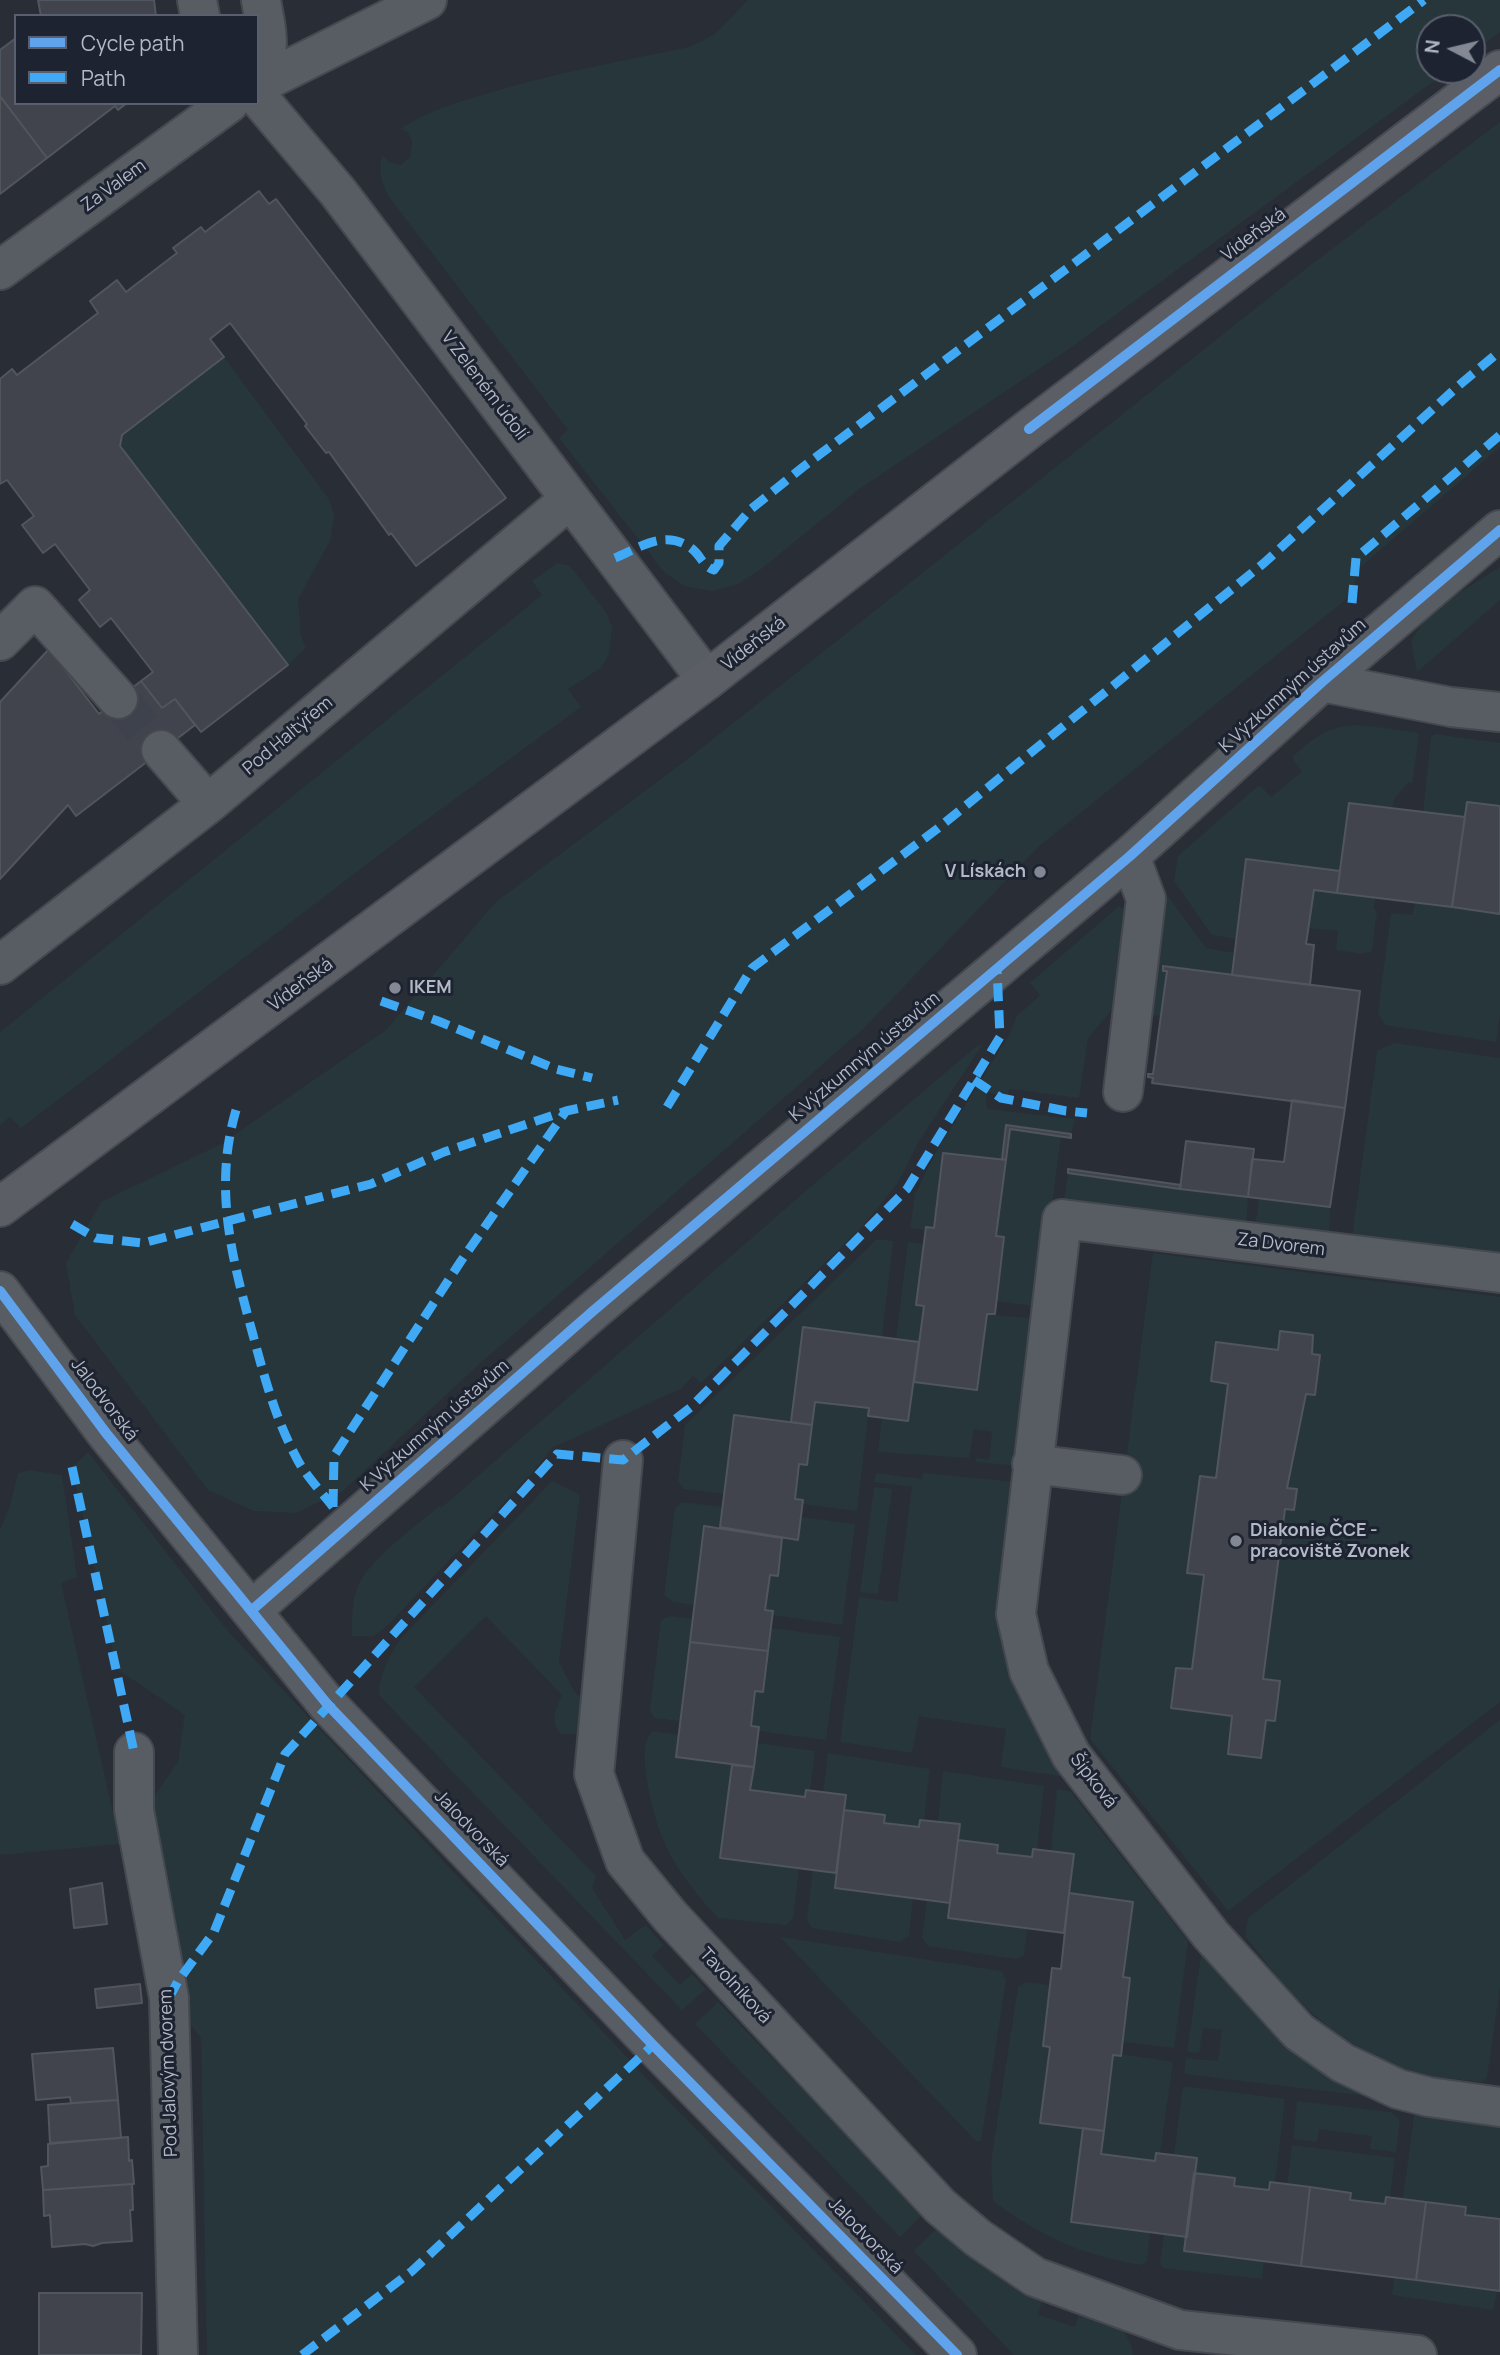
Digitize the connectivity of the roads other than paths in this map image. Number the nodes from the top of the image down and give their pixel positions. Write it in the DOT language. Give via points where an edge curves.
graph roads {
  1 [pos="261,0"];
  2 [pos="428,0"];
  3 [pos="1500,70"];
  4 [pos="259,74"];
  5 [pos="259,84"];
  6 [pos="259,98"];
  7 [pos="226,105"];
  8 [pos="0,270"];
  9 [pos="570,499"];
  10 [pos="1500,530"];
  11 [pos="4,628"];
  12 [pos="707,680"];
  13 [pos="1322,682"];
  14 [pos="118,699"];
  15 [pos="1500,712"];
  16 [pos="161,750"];
  17 [pos="208,804"];
  18 [pos="1130,856"];
  19 [pos="0,965"];
  20 [pos="1123,1092"];
  21 [pos="0,1207"];
  22 [pos="1062,1219"];
  23 [pos="1500,1273"];
  24 [pos="0,1291"];
  25 [pos="623,1461"];
  26 [pos="1032,1464"];
  27 [pos="1122,1475"];
  28 [pos="252,1610"];
  29 [pos="134,1752"];
  30 [pos="1500,2107"];
  31 [pos="1173,2343"];
  32 [pos="178,2355"];
  33 [pos="957,2355"];
  34 [pos="1418,2355"];
  1 -- 4 [label="street" via="269,42"];
  2 -- 5 [label="street"];
  3 -- 12 [label="main road, Vídeňská"];
  6 -- 9 [label="street, V Zeleném údolí" via="338,192"];
  7 -- 8 [label="street, Za Valem"];
  9 -- 12 [label="street, V Zeleném údolí"];
  9 -- 17 [label="street, Pod Haltýřem"];
  10 -- 13 [label="street, K Výzkumným ústavům"];
  11 -- 14 [label="street" via="35,606"];
  12 -- 21 [label="main road, Vídeňská"];
  13 -- 15 [label="street"];
  13 -- 18 [label="street, K Výzkumným ústavům"];
  16 -- 17 [label="street"];
  17 -- 19 [label="street, Pod Haltýřem"];
  18 -- 20 [label="street" via="1146,899"];
  18 -- 28 [label="street, K Výzkumným ústavům" via="593,1311"];
  22 -- 23 [label="street, Za Dvorem"];
  22 -- 26 [label="street, Šípková"];
  24 -- 28 [label="street, Jalodvorská" via="106,1433"];
  25 -- 31 [label="street, Tavolníková" via="594,1774 625,1861 670,1916 940,2206 1035,2277"];
  26 -- 27 [label="street"];
  26 -- 30 [label="street, Šípková" via="1016,1614 1029,1671 1071,1755 1211,1935 1299,2032 1343,2063 1398,2089"];
  28 -- 33 [label="street, Jalodvorská" via="328,1705"];
  29 -- 32 [label="street, Pod Jalovým dvorem" via="134,1810 169,1998"];
  31 -- 34 [label="street, Tavolníková"];
}
